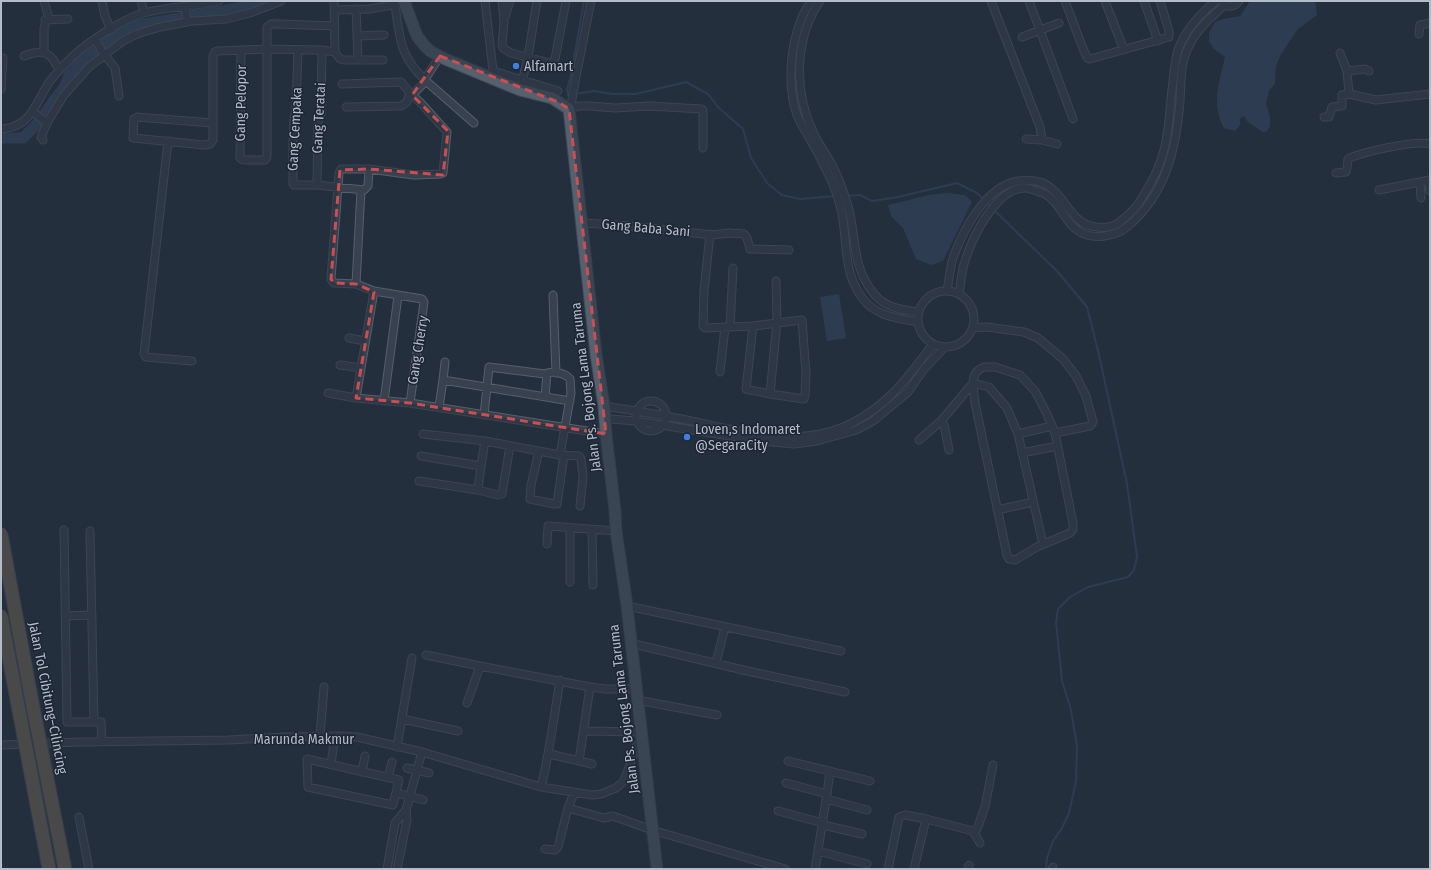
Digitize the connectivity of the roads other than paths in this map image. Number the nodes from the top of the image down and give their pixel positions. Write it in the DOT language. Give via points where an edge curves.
graph roads {
  1 [pos="44,1"];
  2 [pos="102,1"];
  3 [pos="141,1"];
  4 [pos="219,1"];
  5 [pos="281,1"];
  6 [pos="334,1"];
  7 [pos="485,1"];
  8 [pos="502,1"];
  9 [pos="510,1"];
  10 [pos="537,1"];
  11 [pos="566,1"];
  12 [pos="591,1"];
  13 [pos="811,1"];
  14 [pos="820,1"];
  15 [pos="991,1"];
  16 [pos="1029,1"];
  17 [pos="1065,1"];
  18 [pos="1105,1"];
  19 [pos="1144,1"];
  20 [pos="1160,1"];
  21 [pos="1216,1"];
  22 [pos="1239,1"];
  23 [pos="401,3"];
  24 [pos="1223,3"];
  25 [pos="369,5"];
  26 [pos="185,9"];
  27 [pos="356,9"];
  28 [pos="335,10"];
  29 [pos="144,13"];
  30 [pos="68,19"];
  31 [pos="45,20"];
  32 [pos="187,21"];
  33 [pos="504,22"];
  34 [pos="1059,22"];
  35 [pos="1430,23"];
  36 [pos="335,26"];
  37 [pos="111,30"];
  38 [pos="1040,30"];
  39 [pos="1419,34"];
  40 [pos="384,35"];
  41 [pos="357,36"];
  42 [pos="1022,37"];
  43 [pos="1158,41"];
  44 [pos="96,42"];
  45 [pos="267,49"];
  46 [pos="241,50"];
  47 [pos="298,50"];
  48 [pos="322,50"];
  49 [pos="1124,50"];
  50 [pos="334,52"];
  51 [pos="44,53"];
  52 [pos="1340,53"];
  53 [pos="104,54"];
  54 [pos="24,56"];
  55 [pos="440,56"];
  56 [pos="528,57"];
  57 [pos="3,58"];
  58 [pos="358,60"];
  59 [pos="383,60"];
  60 [pos="59,71"];
  61 [pos="1347,71"];
  62 [pos="1369,71"];
  63 [pos="494,75"];
  64 [pos="425,80"];
  65 [pos="342,84"];
  66 [pos="521,85"];
  67 [pos="1,88"];
  68 [pos="558,91"];
  69 [pos="411,94"];
  70 [pos="1349,94"];
  71 [pos="1430,94"];
  72 [pos="119,96"];
  73 [pos="346,107"];
  74 [pos="570,109"];
  75 [pos="35,114"];
  76 [pos="1324,117"];
  77 [pos="1073,118"];
  78 [pos="46,122"];
  79 [pos="213,123"];
  80 [pos="474,123"];
  81 [pos="1,129"];
  82 [pos="1026,138"];
  83 [pos="43,140"];
  84 [pos="1042,140"];
  85 [pos="168,141"];
  86 [pos="1057,144"];
  87 [pos="1430,144"];
  88 [pos="703,148"];
  89 [pos="369,169"];
  90 [pos="831,171"];
  91 [pos="1336,173"];
  92 [pos="1430,180"];
  93 [pos="1420,182"];
  94 [pos="317,185"];
  95 [pos="338,187"];
  96 [pos="361,190"];
  97 [pos="1379,190"];
  98 [pos="1430,191"];
  99 [pos="1421,198"];
  100 [pos="844,208"];
  101 [pos="583,223"];
  102 [pos="710,234"];
  103 [pos="789,250"];
  104 [pos="732,268"];
  105 [pos="776,281"];
  106 [pos="356,284"];
  107 [pos="374,291"];
  108 [pos="947,291"];
  109 [pos="959,294"];
  110 [pos="553,295"];
  111 [pos="398,296"];
  112 [pos="919,312"];
  113 [pos="778,322"];
  114 [pos="917,322"];
  115 [pos="753,326"];
  116 [pos="728,327"];
  117 [pos="973,328"];
  118 [pos="349,338"];
  119 [pos="364,341"];
  120 [pos="933,344"];
  121 [pos="944,348"];
  122 [pos="192,361"];
  123 [pos="445,362"];
  124 [pos="340,365"];
  125 [pos="361,368"];
  126 [pos="720,372"];
  127 [pos="556,373"];
  128 [pos="546,374"];
  129 [pos="443,380"];
  130 [pos="973,382"];
  131 [pos="487,388"];
  132 [pos="328,393"];
  133 [pos="770,394"];
  134 [pos="545,397"];
  135 [pos="356,398"];
  136 [pos="384,401"];
  137 [pos="570,401"];
  138 [pos="410,403"];
  139 [pos="604,406"];
  140 [pos="439,407"];
  141 [pos="637,411"];
  142 [pos="484,415"];
  143 [pos="666,416"];
  144 [pos="636,420"];
  145 [pos="605,421"];
  146 [pos="941,421"];
  147 [pos="664,425"];
  148 [pos="1052,426"];
  149 [pos="564,427"];
  150 [pos="1055,433"];
  151 [pos="423,434"];
  152 [pos="606,434"];
  153 [pos="1018,434"];
  154 [pos="919,440"];
  155 [pos="485,441"];
  156 [pos="510,446"];
  157 [pos="1057,446"];
  158 [pos="949,450"];
  159 [pos="539,451"];
  160 [pos="1022,453"];
  161 [pos="562,455"];
  162 [pos="421,456"];
  163 [pos="481,466"];
  164 [pos="419,481"];
  165 [pos="478,490"];
  166 [pos="1033,502"];
  167 [pos="580,506"];
  168 [pos="998,510"];
  169 [pos="570,528"];
  170 [pos="64,530"];
  171 [pos="90,530"];
  172 [pos="592,530"];
  173 [pos="616,532"];
  174 [pos="1,534"];
  175 [pos="547,544"];
  176 [pos="1043,544"];
  177 [pos="570,582"];
  178 [pos="593,585"];
  179 [pos="627,606"];
  180 [pos="92,615"];
  181 [pos="1,616"];
  182 [pos="66,616"];
  183 [pos="725,627"];
  184 [pos="630,643"];
  185 [pos="841,651"];
  186 [pos="426,655"];
  187 [pos="412,658"];
  188 [pos="716,664"];
  189 [pos="480,666"];
  190 [pos="560,680"];
  191 [pos="324,687"];
  192 [pos="590,687"];
  193 [pos="636,689"];
  194 [pos="845,692"];
  195 [pos="637,700"];
  196 [pos="467,703"];
  197 [pos="718,715"];
  198 [pos="402,719"];
  199 [pos="94,722"];
  200 [pos="458,731"];
  201 [pos="584,731"];
  202 [pos="320,736"];
  203 [pos="335,736"];
  204 [pos="642,737"];
  205 [pos="102,742"];
  206 [pos="1,745"];
  207 [pos="397,747"];
  208 [pos="422,752"];
  209 [pos="549,754"];
  210 [pos="365,756"];
  211 [pos="579,761"];
  212 [pos="788,761"];
  213 [pos="392,762"];
  214 [pos="331,764"];
  215 [pos="592,764"];
  216 [pos="994,765"];
  217 [pos="407,768"];
  218 [pos="417,770"];
  219 [pos="830,771"];
  220 [pos="362,772"];
  221 [pos="429,773"];
  222 [pos="388,778"];
  223 [pos="870,780"];
  224 [pos="786,783"];
  225 [pos="541,786"];
  226 [pos="574,793"];
  227 [pos="401,794"];
  228 [pos="827,796"];
  229 [pos="410,797"];
  230 [pos="423,800"];
  231 [pos="568,808"];
  232 [pos="406,810"];
  233 [pos="866,810"];
  234 [pos="778,811"];
  235 [pos="79,817"];
  236 [pos="926,819"];
  237 [pos="823,824"];
  238 [pos="652,830"];
  239 [pos="973,831"];
  240 [pos="862,834"];
  241 [pos="980,843"];
  242 [pos="545,849"];
  243 [pos="818,851"];
  244 [pos="867,864"];
  245 [pos="49,869"];
  246 [pos="65,869"];
  247 [pos="89,869"];
  248 [pos="387,869"];
  249 [pos="397,869"];
  250 [pos="657,869"];
  251 [pos="785,869"];
  252 [pos="815,869"];
  253 [pos="888,869"];
  254 [pos="914,869"];
  1 -- 31 [label="street" via="48,15"];
  2 -- 37 [label="street"];
  3 -- 29 [label="street"];
  4 -- 26 [label="street"];
  5 -- 32 [label="street" via="250,14 226,19"];
  6 -- 28 [label="street"];
  7 -- 63 [label="street"];
  8 -- 33 [label="street"];
  9 -- 33 [label="street"];
  10 -- 56 [label="street"];
  11 -- 56 [label="street" via="553,62"];
  12 -- 74 [label="street"];
  13 -- 90 [label="street" via="794,40 791,62 792,92 797,116"];
  14 -- 90 [label="street" via="807,28 802,46 799,63 800,86 805,113"];
  15 -- 84 [label="street" via="1040,127"];
  16 -- 38 [label="street"];
  17 -- 49 [label="street" via="1087,58"];
  18 -- 49 [label="street"];
  19 -- 43 [label="street"];
  20 -- 43 [label="street" via="1170,36"];
  21 -- 108 [label="street" via="1195,22 1177,52 1165,151 1160,168 1135,208 1118,224 1109,227 1089,226 1081,223 1059,194 1044,183 1028,180 1006,185 990,196 966,231 953,259"];
  22 -- 24 [label="street" via="1233,6"];
  23 -- 25 [label="street"];
  23 -- 55 [label="main road" via="417,36 424,45"];
  23 -- 64 [label="street" via="402,46 410,63"];
  24 -- 109 [label="street" via="1206,20 1187,49 1170,160 1154,198 1135,220 1114,234 1083,234 1077,231 1061,209 1046,195 1025,188 1011,191 998,202 975,238 964,262"];
  25 -- 27 [label="street"];
  26 -- 29 [label="street"];
  26 -- 32 [label="street"];
  27 -- 28 [label="street"];
  27 -- 41 [label="street"];
  28 -- 36 [label="street"];
  29 -- 37 [label="street" via="122,22"];
  30 -- 31 [label="street"];
  31 -- 51 [label="street"];
  32 -- 53 [label="street" via="137,34"];
  33 -- 56 [label="street" via="504,48 511,53"];
  34 -- 38 [label="street"];
  35 -- 39 [label="street" via="1420,25"];
  36 -- 45 [label="street" via="271,24 267,26"];
  36 -- 50 [label="street"];
  37 -- 44 [label="street"];
  38 -- 42 [label="street"];
  38 -- 77 [label="street"];
  40 -- 41 [label="street"];
  41 -- 58 [label="street"];
  43 -- 49 [label="street"];
  44 -- 53 [label="street"];
  44 -- 60 [label="street" via="74,56"];
  45 -- 46 [label="street"];
  45 -- 46 [label="street, Gang Pelopor" via="265,160 243,160 240,157"];
  45 -- 47 [label="street"];
  46 -- 79 [label="street" via="217,51 213,56"];
  47 -- 48 [label="street"];
  47 -- 94 [label="street, Gang Cempaka" via="292,181 294,186"];
  48 -- 50 [label="street"];
  48 -- 94 [label="street, Gang Teratai"];
  50 -- 58 [label="street" via="340,60"];
  51 -- 54 [label="street"];
  51 -- 60 [label="street" via="52,57"];
  52 -- 61 [label="street"];
  53 -- 72 [label="street" via="114,68"];
  53 -- 78 [label="street" via="64,94"];
  55 -- 63 [label="main road"];
  55 -- 64 [label="street"];
  56 -- 66 [label="street"];
  57 -- 67 [label="street"];
  58 -- 59 [label="street"];
  60 -- 75 [label="street" via="41,95"];
  61 -- 62 [label="street"];
  61 -- 70 [label="street"];
  63 -- 66 [label="main road"];
  64 -- 69 [label="street"];
  64 -- 80 [label="street"];
  65 -- 69 [label="street" via="397,81"];
  66 -- 68 [label="street"];
  66 -- 74 [label="main road"];
  69 -- 73 [label="street" via="407,102 401,106"];
  69 -- 89 [label="street" via="447,132 443,173 414,175"];
  70 -- 71 [label="street" via="1376,100"];
  70 -- 76 [label="street" via="1342,96 1342,106 1332,107 1329,117"];
  74 -- 88 [label="street" via="579,106 649,106 702,109"];
  74 -- 101 [label="main road, Jalan Ps. Bojong Lama Taruma"];
  75 -- 78 [label="street"];
  75 -- 81 [label="street" via="20,125"];
  78 -- 83 [label="street"];
  79 -- 85 [label="street" via="213,140 210,144 204,146"];
  79 -- 85 [label="street" via="135,117 134,138"];
  82 -- 84 [label="street"];
  84 -- 86 [label="street"];
  85 -- 122 [label="street" via="144,354 146,357"];
  87 -- 91 [label="street" via="1380,149 1355,155 1348,159 1346,172"];
  89 -- 95 [label="street" via="340,170"];
  89 -- 96 [label="street" via="368,186"];
  90 -- 100 [label="street"];
  92 -- 93 [label="street"];
  92 -- 98 [label="street"];
  93 -- 97 [label="street"];
  93 -- 99 [label="street"];
  94 -- 95 [label="street"];
  95 -- 96 [label="street"];
  95 -- 106 [label="street, Gang Cherry" via="331,279 334,283"];
  96 -- 106 [label="street"];
  100 -- 112 [label="street" via="861,275 875,295 884,304"];
  100 -- 114 [label="street" via="847,260 856,289 864,300 886,316"];
  101 -- 102 [label="street, Gang Baba Sani"];
  101 -- 139 [label="main road, Jalan Ps. Bojong Lama Taruma" via="596,354"];
  102 -- 103 [label="street, Gang Baba Sani" via="744,234 750,249"];
  102 -- 116 [label="street" via="702,325 705,328"];
  104 -- 116 [label="street"];
  105 -- 113 [label="street"];
  106 -- 107 [label="street, Gang Cherry"];
  107 -- 111 [label="street, Gang Cherry"];
  107 -- 119 [label="street"];
  108 -- 109 [label="street"];
  108 -- 112 [label="street" via="927,298"];
  109 -- 117 [label="street" via="972,309"];
  110 -- 127 [label="street"];
  111 -- 136 [label="street"];
  111 -- 138 [label="street, Gang Cherry" via="422,299 425,304"];
  112 -- 114 [label="street"];
  113 -- 115 [label="street"];
  113 -- 133 [label="street"];
  113 -- 133 [label="street" via="803,321 805,395 803,399"];
  114 -- 120 [label="street" via="923,336"];
  115 -- 116 [label="street"];
  115 -- 133 [label="street" via="746,389"];
  116 -- 126 [label="street"];
  117 -- 121 [label="street" via="962,343"];
  117 -- 150 [label="street" via="987,327 1024,332 1038,338 1063,358 1086,396 1093,422 1090,426"];
  118 -- 119 [label="street"];
  119 -- 125 [label="street"];
  120 -- 121 [label="street"];
  120 -- 143 [label="street" via="901,386 886,400 853,423 832,431 793,437 760,435"];
  121 -- 147 [label="street" via="924,369 908,392 892,407 873,422 834,437 794,444"];
  123 -- 129 [label="street"];
  124 -- 125 [label="street"];
  125 -- 135 [label="street"];
  127 -- 128 [label="street"];
  127 -- 137 [label="street" via="567,375 570,379"];
  128 -- 131 [label="street" via="489,368"];
  128 -- 134 [label="street"];
  129 -- 131 [label="street"];
  129 -- 140 [label="street"];
  130 -- 146 [label="street"];
  130 -- 148 [label="street" via="974,373 984,367 995,367 1020,375 1035,391"];
  130 -- 153 [label="street" via="989,387 1007,408"];
  130 -- 168 [label="street"];
  131 -- 134 [label="street"];
  131 -- 142 [label="street"];
  132 -- 135 [label="street"];
  134 -- 137 [label="street"];
  135 -- 136 [label="street"];
  136 -- 138 [label="street"];
  137 -- 149 [label="street"];
  138 -- 140 [label="street"];
  139 -- 141 [label="street"];
  139 -- 145 [label="main road, Jalan Ps. Bojong Lama Taruma"];
  140 -- 142 [label="street"];
  141 -- 143 [label="street"];
  141 -- 143 [label="street" via="644,402 653,401 661,404"];
  141 -- 144 [label="street"];
  142 -- 149 [label="street"];
  143 -- 147 [label="street"];
  144 -- 145 [label="street"];
  144 -- 147 [label="street"];
  145 -- 152 [label="main road, Jalan Ps. Bojong Lama Taruma"];
  146 -- 154 [label="street"];
  146 -- 158 [label="street"];
  148 -- 150 [label="street"];
  148 -- 153 [label="street"];
  149 -- 152 [label="street"];
  149 -- 161 [label="street"];
  150 -- 157 [label="street"];
  151 -- 155 [label="street"];
  152 -- 173 [label="main road, Jalan Ps. Bojong Lama Taruma"];
  153 -- 160 [label="street"];
  155 -- 156 [label="street"];
  155 -- 163 [label="street"];
  156 -- 159 [label="street"];
  156 -- 165 [label="street" via="502,494"];
  157 -- 160 [label="street"];
  157 -- 176 [label="street" via="1073,529 1070,533"];
  159 -- 161 [label="street"];
  159 -- 161 [label="street" via="530,499 554,504 557,504"];
  160 -- 166 [label="street"];
  161 -- 167 [label="street" via="577,456 581,459 584,478"];
  162 -- 163 [label="street"];
  163 -- 165 [label="street"];
  164 -- 165 [label="street"];
  166 -- 168 [label="street"];
  166 -- 176 [label="street"];
  168 -- 176 [label="street" via="1009,559 1015,560"];
  169 -- 172 [label="street"];
  169 -- 175 [label="street" via="548,526"];
  169 -- 177 [label="street"];
  170 -- 182 [label="street"];
  171 -- 180 [label="street"];
  172 -- 173 [label="street"];
  172 -- 178 [label="street"];
  173 -- 179 [label="main road, Jalan Ps. Bojong Lama Taruma"];
  174 -- 246 [label="highway, Jalan Tol Cibitung–Cilincing, bridge"];
  179 -- 183 [label="street"];
  179 -- 184 [label="main road, Jalan Ps. Bojong Lama Taruma"];
  180 -- 182 [label="street"];
  180 -- 199 [label="street"];
  181 -- 245 [label="highway, bridge"];
  182 -- 199 [label="street" via="67,722"];
  183 -- 185 [label="street"];
  183 -- 188 [label="street"];
  184 -- 188 [label="street"];
  184 -- 193 [label="main road, Jalan Ps. Bojong Lama Taruma"];
  186 -- 189 [label="street"];
  187 -- 198 [label="street"];
  188 -- 194 [label="street"];
  189 -- 190 [label="street"];
  189 -- 196 [label="street"];
  190 -- 192 [label="street"];
  190 -- 209 [label="street"];
  191 -- 202 [label="street"];
  192 -- 193 [label="street"];
  192 -- 201 [label="street"];
  193 -- 195 [label="main road, Jalan Ps. Bojong Lama Taruma"];
  195 -- 197 [label="street"];
  195 -- 204 [label="main road, Jalan Ps. Bojong Lama Taruma"];
  198 -- 200 [label="street"];
  198 -- 207 [label="street"];
  199 -- 205 [label="street" via="101,722"];
  201 -- 204 [label="street"];
  201 -- 211 [label="street"];
  202 -- 203 [label="street, Marunda Makmur"];
  202 -- 205 [label="street, Marunda Makmur"];
  203 -- 207 [label="street, Marunda Makmur"];
  203 -- 214 [label="street"];
  204 -- 226 [label="street, Marunda Makmur" via="623,782 616,788 601,794"];
  204 -- 238 [label="main road, Jalan Ps. Bojong Lama Taruma"];
  205 -- 206 [label="street, Marunda Makmur"];
  207 -- 208 [label="street, Marunda Makmur"];
  208 -- 218 [label="street"];
  208 -- 225 [label="street, Marunda Makmur"];
  209 -- 211 [label="street"];
  209 -- 225 [label="street"];
  210 -- 220 [label="street"];
  211 -- 215 [label="street"];
  212 -- 219 [label="street"];
  213 -- 222 [label="street"];
  214 -- 220 [label="street"];
  214 -- 222 [label="street" via="307,759 308,787 393,805 399,780"];
  216 -- 239 [label="street" via="981,820 977,829"];
  217 -- 218 [label="street"];
  218 -- 221 [label="street"];
  218 -- 229 [label="street"];
  219 -- 223 [label="street"];
  219 -- 228 [label="street"];
  220 -- 222 [label="street"];
  224 -- 228 [label="street"];
  225 -- 226 [label="street, Marunda Makmur"];
  226 -- 231 [label="street"];
  227 -- 229 [label="street"];
  228 -- 233 [label="street"];
  228 -- 237 [label="street"];
  229 -- 230 [label="street"];
  229 -- 232 [label="street"];
  231 -- 238 [label="street" via="604,818 613,816"];
  231 -- 242 [label="street" via="558,847 555,850"];
  232 -- 248 [label="street" via="395,823"];
  232 -- 249 [label="street" via="407,820"];
  234 -- 237 [label="street"];
  235 -- 247 [label="street"];
  236 -- 239 [label="street"];
  236 -- 253 [label="street" via="905,815 900,817"];
  236 -- 254 [label="street"];
  237 -- 240 [label="street"];
  237 -- 243 [label="street"];
  238 -- 250 [label="main road, Jalan Ps. Bojong Lama Taruma"];
  238 -- 251 [label="street"];
  239 -- 241 [label="street"];
  243 -- 244 [label="street"];
  243 -- 252 [label="street"];
}
